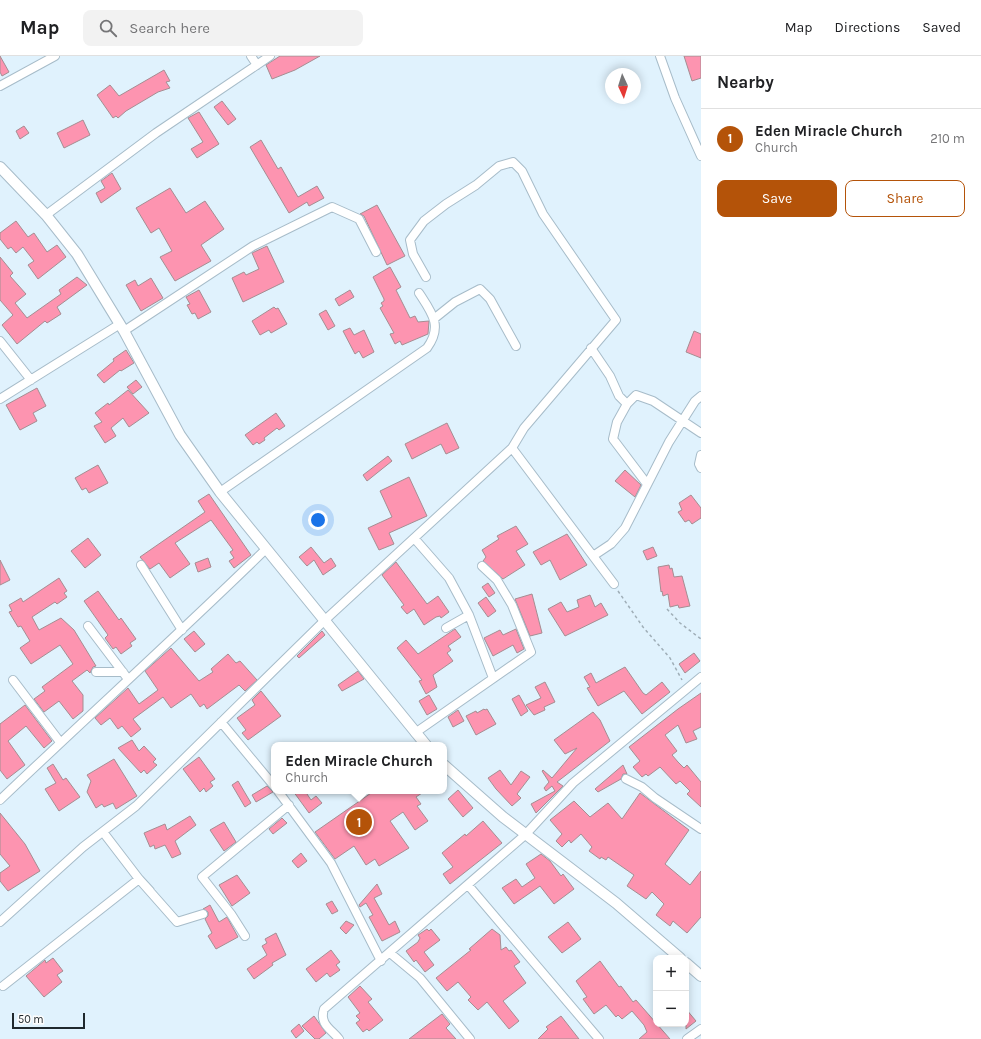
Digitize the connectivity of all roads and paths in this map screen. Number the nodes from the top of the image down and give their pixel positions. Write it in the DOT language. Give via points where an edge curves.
graph roads {
  1 [pos="55,56"];
  2 [pos="251,56"];
  3 [pos="270,56"];
  4 [pos="660,56"];
  5 [pos="257,65"];
  6 [pos="0,86"];
  7 [pos="701,156"];
  8 [pos="0,167"];
  9 [pos="46,215"];
  10 [pos="376,252"];
  11 [pos="426,277"];
  12 [pos="419,293"];
  13 [pos="435,318"];
  14 [pos="122,328"];
  15 [pos="0,341"];
  16 [pos="516,346"];
  17 [pos="591,349"];
  18 [pos="31,380"];
  19 [pos="701,396"];
  20 [pos="0,399"];
  21 [pos="627,404"];
  22 [pos="683,420"];
  23 [pos="701,433"];
  24 [pos="512,448"];
  25 [pos="701,455"];
  26 [pos="701,468"];
  27 [pos="646,484"];
  28 [pos="220,492"];
  29 [pos="414,538"];
  30 [pos="266,549"];
  31 [pos="593,556"];
  32 [pos="141,565"];
  33 [pos="482,566"];
  34 [pos="614,584"];
  35 [pos="668,610"];
  36 [pos="470,615"];
  37 [pos="324,620"];
  38 [pos="88,626"];
  39 [pos="446,628"];
  40 [pos="182,630"];
  41 [pos="701,639"];
  42 [pos="96,672"];
  43 [pos="125,676"];
  44 [pos="701,677"];
  45 [pos="493,678"];
  46 [pos="13,680"];
  47 [pos="687,689"];
  48 [pos="221,722"];
  49 [pos="415,733"];
  50 [pos="60,742"];
  51 [pos="423,742"];
  52 [pos="447,768"];
  53 [pos="626,779"];
  54 [pos="271,782"];
  55 [pos="280,794"];
  56 [pos="0,800"];
  57 [pos="289,805"];
  58 [pos="701,829"];
  59 [pos="103,832"];
  60 [pos="525,835"];
  61 [pos="139,879"];
  62 [pos="468,885"];
  63 [pos="150,891"];
  64 [pos="203,914"];
  65 [pos="0,922"];
  66 [pos="245,936"];
  67 [pos="390,953"];
  68 [pos="677,955"];
  69 [pos="381,961"];
  70 [pos="689,966"];
  71 [pos="701,976"];
  72 [pos="3,986"];
  73 [pos="701,1029"];
  74 [pos="336,1038"];
  75 [pos="470,1039"];
  76 [pos="599,1039"];
  77 [pos="687,1039"];
  1 -- 6 [label="street"];
  2 -- 5 [label="street"];
  3 -- 5 [label="street"];
  4 -- 7 [label="street" via="675,98"];
  5 -- 9 [label="street" via="156,134"];
  8 -- 9 [label="street"];
  9 -- 14 [label="street" via="77,254"];
  10 -- 14 [label="street" via="359,219 332,207 253,246"];
  11 -- 17 [label="street" via="413,254 410,240 413,235 424,221 446,204 500,166 513,162 522,171 543,214 616,320"];
  12 -- 13 [label="street"];
  13 -- 16 [label="street" via="455,302 480,289 490,299"];
  13 -- 28 [label="street" via="435,334 427,348"];
  14 -- 18 [label="street"];
  14 -- 28 [label="street" via="180,435"];
  15 -- 18 [label="street"];
  17 -- 21 [label="street" via="610,376 619,396"];
  17 -- 24 [label="street" via="524,428"];
  18 -- 20 [label="street"];
  19 -- 22 [label="street"];
  21 -- 22 [label="street" via="636,395 653,401"];
  21 -- 27 [label="street" via="617,422 613,439"];
  22 -- 23 [label="street"];
  22 -- 27 [label="street"];
  24 -- 29 [label="street"];
  24 -- 31 [label="street"];
  25 -- 26 [label="street"];
  27 -- 31 [label="street" via="625,528 611,544"];
  28 -- 30 [label="street"];
  29 -- 36 [label="street" via="449,578"];
  29 -- 37 [label="street"];
  30 -- 37 [label="street"];
  30 -- 40 [label="street"];
  31 -- 34 [label="street"];
  32 -- 40 [label="street"];
  33 -- 45 [label="street" via="496,580 512,605 531,649 530,655"];
  34 -- 47 [label="path" via="643,627 670,658"];
  35 -- 41 [label="path"];
  36 -- 39 [label="street"];
  36 -- 45 [label="street"];
  37 -- 48 [label="street"];
  37 -- 49 [label="street"];
  38 -- 43 [label="street"];
  40 -- 43 [label="street"];
  42 -- 43 [label="street"];
  43 -- 50 [label="street"];
  44 -- 47 [label="street"];
  45 -- 49 [label="street"];
  46 -- 50 [label="street"];
  47 -- 60 [label="street" via="573,783"];
  48 -- 54 [label="street"];
  48 -- 59 [label="street" via="136,806"];
  49 -- 51 [label="street"];
  50 -- 56 [label="street"];
  52 -- 60 [label="street"];
  53 -- 58 [label="street" via="642,787"];
  55 -- 57 [label="street"];
  57 -- 66 [label="street" via="202,877"];
  57 -- 69 [label="street" via="331,863"];
  59 -- 61 [label="street"];
  59 -- 65 [label="street"];
  60 -- 62 [label="street"];
  60 -- 68 [label="street" via="616,903"];
  61 -- 63 [label="street"];
  61 -- 64 [label="street" via="177,922"];
  61 -- 72 [label="street"];
  62 -- 67 [label="street"];
  62 -- 76 [label="street"];
  67 -- 69 [label="street"];
  67 -- 75 [label="street" via="420,978"];
  69 -- 74 [label="street" via="324,1010 324,1024"];
  70 -- 71 [label="street"];
  73 -- 77 [label="street"];
}
